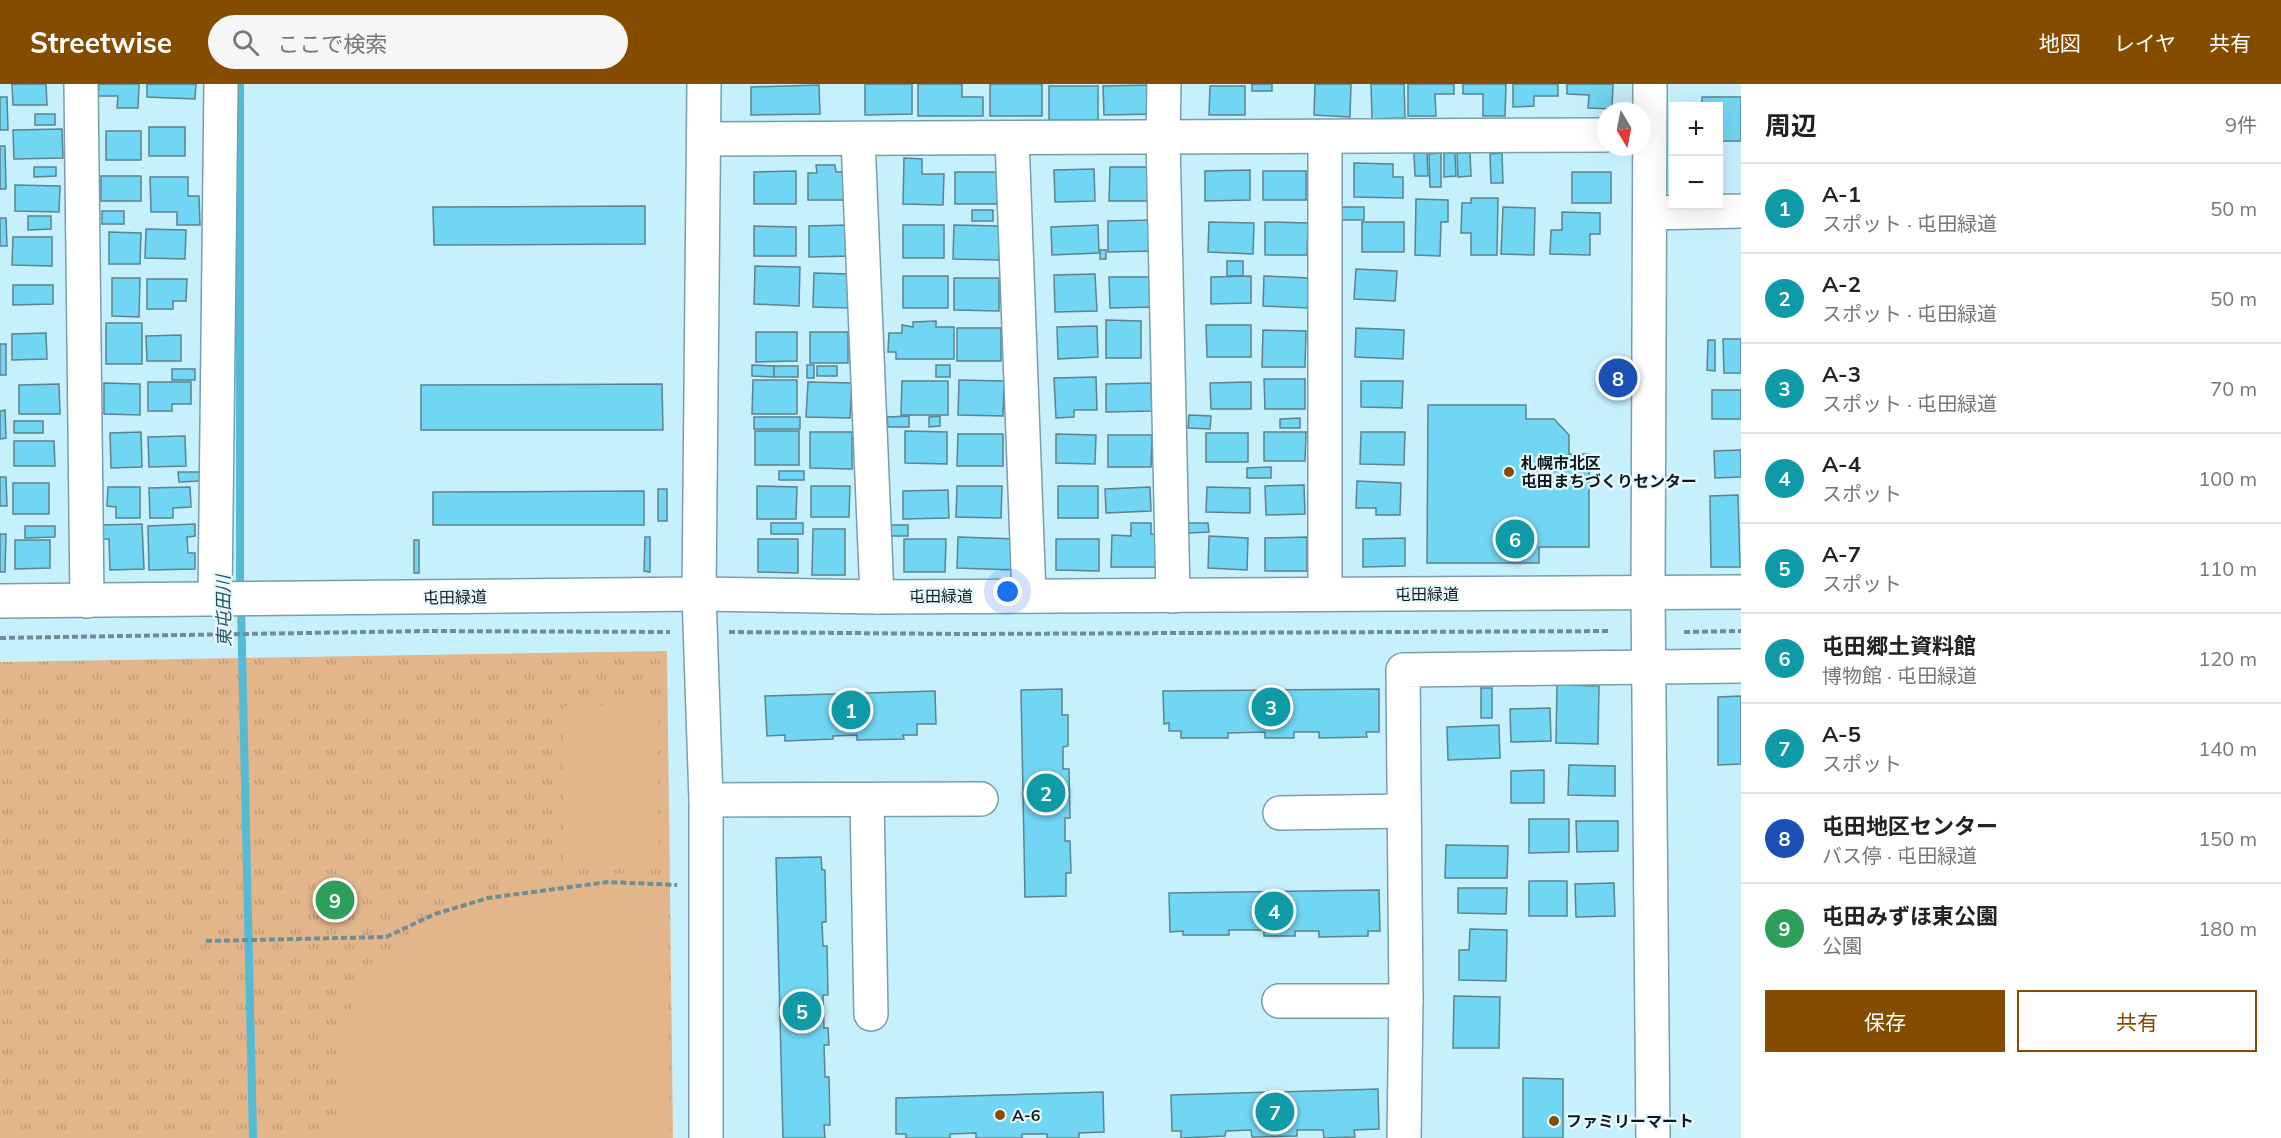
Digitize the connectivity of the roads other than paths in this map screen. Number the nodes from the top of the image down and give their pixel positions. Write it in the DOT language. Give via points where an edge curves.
graph roads {
  1 [pos="81,84"];
  2 [pos="221,84"];
  3 [pos="704,84"];
  4 [pos="1164,84"];
  5 [pos="1650,84"];
  6 [pos="1649,102"];
  7 [pos="1597,135"];
  8 [pos="1325,137"];
  9 [pos="1163,138"];
  10 [pos="705,139"];
  11 [pos="858,139"];
  12 [pos="1012,139"];
  13 [pos="1647,156"];
  14 [pos="1741,211"];
  15 [pos="1650,213"];
  16 [pos="1741,592"];
  17 [pos="1648,593"];
  18 [pos="699,594"];
  19 [pos="1325,594"];
  20 [pos="1029,596"];
  21 [pos="1173,596"];
  22 [pos="877,597"];
  23 [pos="231,599"];
  24 [pos="0,601"];
  25 [pos="87,601"];
  26 [pos="1741,666"];
  27 [pos="1650,667"];
  28 [pos="981,799"];
  29 [pos="706,800"];
  30 [pos="867,801"];
  31 [pos="1404,811"];
  32 [pos="1280,813"];
  33 [pos="1279,1001"];
  34 [pos="1406,1001"];
  35 [pos="871,1014"];
  36 [pos="706,1138"];
  37 [pos="1404,1138"];
  38 [pos="1653,1138"];
  1 -- 25 [label="street"];
  2 -- 23 [label="street"];
  3 -- 10 [label="street"];
  4 -- 9 [label="street"];
  5 -- 6 [label="street"];
  7 -- 8 [label="street"];
  8 -- 9 [label="street"];
  8 -- 19 [label="street"];
  9 -- 12 [label="street"];
  9 -- 21 [label="street"];
  10 -- 11 [label="street"];
  10 -- 18 [label="street"];
  11 -- 12 [label="street"];
  11 -- 22 [label="street"];
  12 -- 20 [label="street"];
  13 -- 15 [label="street"];
  14 -- 15 [label="street"];
  15 -- 17 [label="street"];
  16 -- 17 [label="street, 屯田緑道"];
  17 -- 19 [label="street, 屯田緑道"];
  17 -- 27 [label="street"];
  18 -- 22 [label="street, 屯田緑道"];
  18 -- 23 [label="street, 屯田緑道"];
  18 -- 29 [label="street"];
  19 -- 21 [label="street, 屯田緑道"];
  20 -- 21 [label="street, 屯田緑道"];
  20 -- 22 [label="street, 屯田緑道"];
  23 -- 25 [label="street, 屯田緑道"];
  24 -- 25 [label="street, 屯田緑道"];
  26 -- 27 [label="street"];
  27 -- 31 [label="street" via="1403,670"];
  27 -- 38 [label="street"];
  28 -- 30 [label="street"];
  29 -- 30 [label="street"];
  29 -- 36 [label="street"];
  30 -- 35 [label="street"];
  31 -- 32 [label="street"];
  31 -- 34 [label="street"];
  33 -- 34 [label="street"];
  34 -- 37 [label="street"];
}
